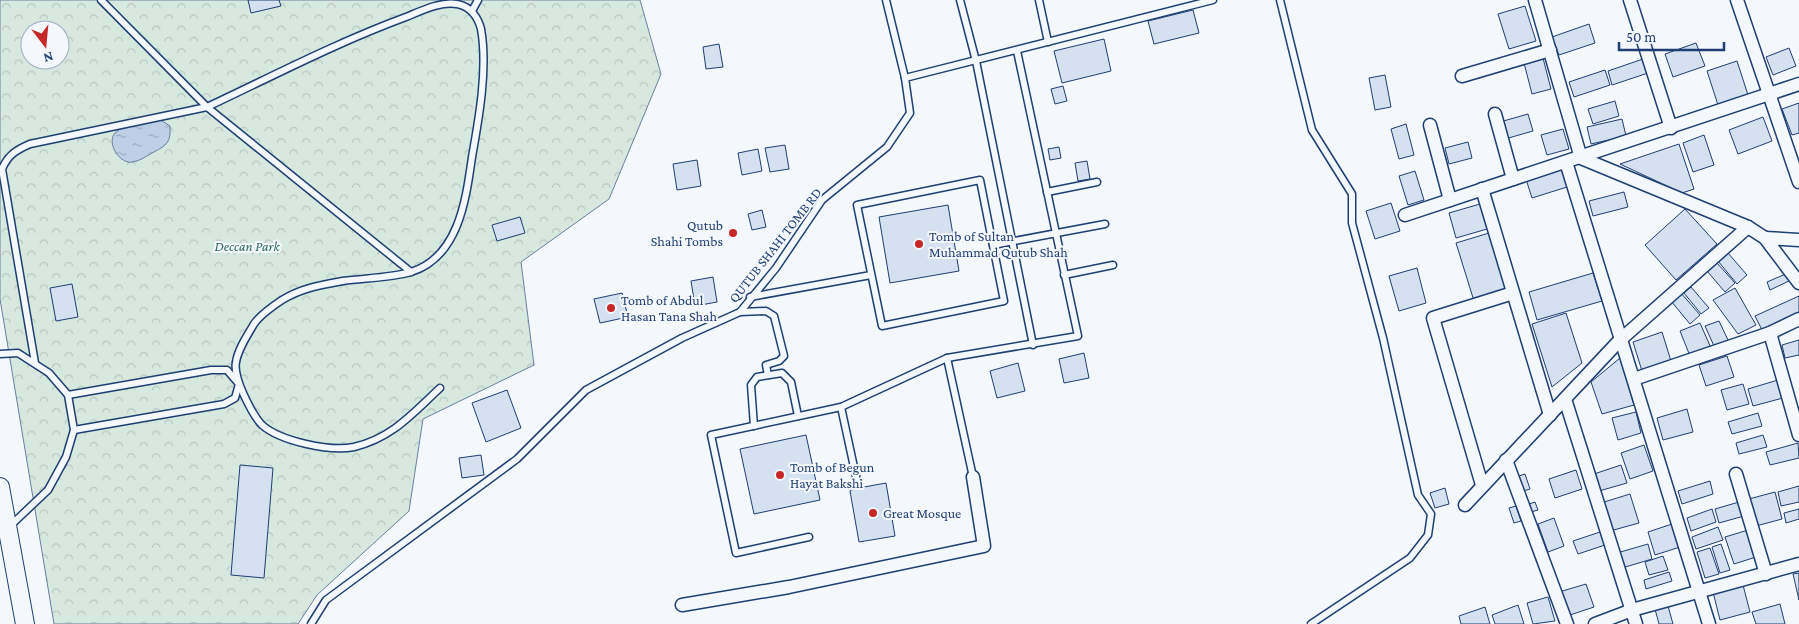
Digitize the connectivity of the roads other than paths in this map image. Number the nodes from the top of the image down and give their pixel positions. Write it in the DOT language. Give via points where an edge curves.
graph roads {
  1 [pos="101,0"];
  2 [pos="478,0"];
  3 [pos="886,0"];
  4 [pos="960,0"];
  5 [pos="1039,0"];
  6 [pos="1210,0"];
  7 [pos="1280,0"];
  8 [pos="1535,0"];
  9 [pos="1630,0"];
  10 [pos="1739,1"];
  11 [pos="472,11"];
  12 [pos="1048,42"];
  13 [pos="1016,50"];
  14 [pos="1550,50"];
  15 [pos="976,60"];
  16 [pos="1462,76"];
  17 [pos="905,78"];
  18 [pos="1799,84"];
  19 [pos="1770,94"];
  20 [pos="207,107"];
  21 [pos="1495,114"];
  22 [pos="1430,125"];
  23 [pos="1671,128"];
  24 [pos="1581,158"];
  25 [pos="1566,162"];
  26 [pos="1513,179"];
  27 [pos="1097,182"];
  28 [pos="1799,182"];
  29 [pos="1482,189"];
  30 [pos="1046,192"];
  31 [pos="1450,200"];
  32 [pos="1404,215"];
  33 [pos="1105,224"];
  34 [pos="1748,227"];
  35 [pos="1055,233"];
  36 [pos="1765,238"];
  37 [pos="1799,240"];
  38 [pos="1013,242"];
  39 [pos="993,245"];
  40 [pos="1113,265"];
  41 [pos="411,272"];
  42 [pos="1064,274"];
  43 [pos="871,275"];
  44 [pos="1799,283"];
  45 [pos="1513,294"];
  46 [pos="750,297"];
  47 [pos="740,312"];
  48 [pos="1799,318"];
  49 [pos="1770,333"];
  50 [pos="1619,341"];
  51 [pos="1033,345"];
  52 [pos="0,354"];
  53 [pos="947,358"];
  54 [pos="35,363"];
  55 [pos="768,375"];
  56 [pos="1634,379"];
  57 [pos="239,384"];
  58 [pos="440,388"];
  59 [pos="68,395"];
  60 [pos="1565,399"];
  61 [pos="841,407"];
  62 [pos="1797,414"];
  63 [pos="1550,415"];
  64 [pos="798,416"];
  65 [pos="754,426"];
  66 [pos="74,430"];
  67 [pos="1799,435"];
  68 [pos="1506,460"];
  69 [pos="1736,474"];
  70 [pos="973,477"];
  71 [pos="857,481"];
  72 [pos="1482,485"];
  73 [pos="0,487"];
  74 [pos="1465,505"];
  75 [pos="7,529"];
  76 [pos="809,537"];
  77 [pos="1799,564"];
  78 [pos="1766,574"];
  79 [pos="1699,593"];
  80 [pos="682,605"];
  81 [pos="1632,610"];
  82 [pos="25,624"];
  83 [pos="310,624"];
  84 [pos="1311,624"];
  85 [pos="1567,624"];
  86 [pos="1595,624"];
  87 [pos="1636,624"];
  88 [pos="1709,624"];
  1 -- 20 [label="lane"];
  2 -- 11 [label="lane"];
  3 -- 17 [label="lane, QUTUB SHAHI TOMB RD"];
  4 -- 15 [label="lane"];
  5 -- 12 [label="lane"];
  6 -- 12 [label="lane"];
  7 -- 84 [label="lane" via="1312,130 1352,194 1352,223 1383,338 1418,495 1431,514 1428,535 1410,558"];
  8 -- 14 [label="street"];
  9 -- 23 [label="street"];
  10 -- 19 [label="street"];
  11 -- 20 [label="lane" via="456,4 425,10 364,32"];
  11 -- 41 [label="lane" via="480,26 483,53 478,120 468,184 458,224 443,250 428,264"];
  12 -- 13 [label="lane"];
  13 -- 15 [label="lane"];
  13 -- 30 [label="lane"];
  14 -- 16 [label="street"];
  14 -- 24 [label="street"];
  15 -- 17 [label="lane"];
  15 -- 38 [label="lane"];
  17 -- 46 [label="lane, QUTUB SHAHI TOMB RD" via="910,113 887,147 822,200 776,268"];
  18 -- 19 [label="street"];
  19 -- 23 [label="street"];
  19 -- 28 [label="street"];
  20 -- 41 [label="lane"];
  20 -- 54 [label="lane" via="30,144 7,158 2,169"];
  21 -- 26 [label="street"];
  22 -- 31 [label="street"];
  23 -- 24 [label="street"];
  24 -- 25 [label="street"];
  24 -- 34 [label="street"];
  25 -- 26 [label="street"];
  25 -- 50 [label="street"];
  26 -- 29 [label="street"];
  27 -- 30 [label="lane"];
  29 -- 31 [label="street"];
  29 -- 45 [label="street"];
  30 -- 35 [label="lane"];
  31 -- 32 [label="street"];
  33 -- 35 [label="lane"];
  34 -- 36 [label="street"];
  34 -- 50 [label="street"];
  35 -- 38 [label="lane"];
  35 -- 42 [label="lane"];
  36 -- 37 [label="street"];
  36 -- 44 [label="street"];
  38 -- 39 [label="lane"];
  38 -- 51 [label="lane"];
  39 -- 43 [label="lane" via="1004,301 882,326"];
  39 -- 43 [label="lane" via="980,180 857,205"];
  40 -- 42 [label="lane"];
  41 -- 57 [label="lane" via="318,285 295,292 256,320 235,364"];
  42 -- 51 [label="lane" via="1078,336"];
  43 -- 46 [label="lane"];
  45 -- 63 [label="street"];
  45 -- 72 [label="street" via="1433,318"];
  46 -- 47 [label="lane, QUTUB SHAHI TOMB RD"];
  47 -- 55 [label="lane" via="766,311 774,316 784,356 766,365"];
  47 -- 83 [label="lane, QUTUB SHAHI TOMB RD" via="682,338 586,390 517,459 326,600"];
  48 -- 49 [label="street"];
  49 -- 56 [label="street"];
  49 -- 62 [label="street"];
  50 -- 56 [label="street"];
  50 -- 60 [label="street"];
  51 -- 53 [label="lane"];
  52 -- 54 [label="lane" via="18,353"];
  53 -- 61 [label="lane"];
  53 -- 70 [label="lane"];
  54 -- 59 [label="lane" via="49,373"];
  55 -- 64 [label="lane" via="782,373 791,382"];
  55 -- 65 [label="lane" via="756,377 750,385"];
  56 -- 79 [label="street"];
  57 -- 58 [label="lane" via="262,425 286,438 319,446 351,448 376,440 402,425"];
  57 -- 59 [label="lane" via="227,370 211,370"];
  57 -- 66 [label="lane" via="235,398 224,404"];
  59 -- 66 [label="lane"];
  60 -- 63 [label="street"];
  60 -- 81 [label="street"];
  61 -- 64 [label="lane"];
  61 -- 71 [label="lane"];
  62 -- 67 [label="street"];
  63 -- 68 [label="street"];
  64 -- 65 [label="lane"];
  65 -- 76 [label="lane" via="711,435 736,553"];
  66 -- 75 [label="lane" via="66,457 48,490"];
  68 -- 72 [label="street"];
  68 -- 85 [label="street"];
  69 -- 78 [label="street"];
  70 -- 80 [label="street" via="984,546"];
  72 -- 74 [label="street"];
  73 -- 75 [label="street"];
  75 -- 82 [label="street"];
  77 -- 78 [label="street"];
  78 -- 79 [label="street"];
  79 -- 81 [label="street"];
  79 -- 88 [label="street"];
  81 -- 86 [label="street"];
  81 -- 87 [label="street"];
}
